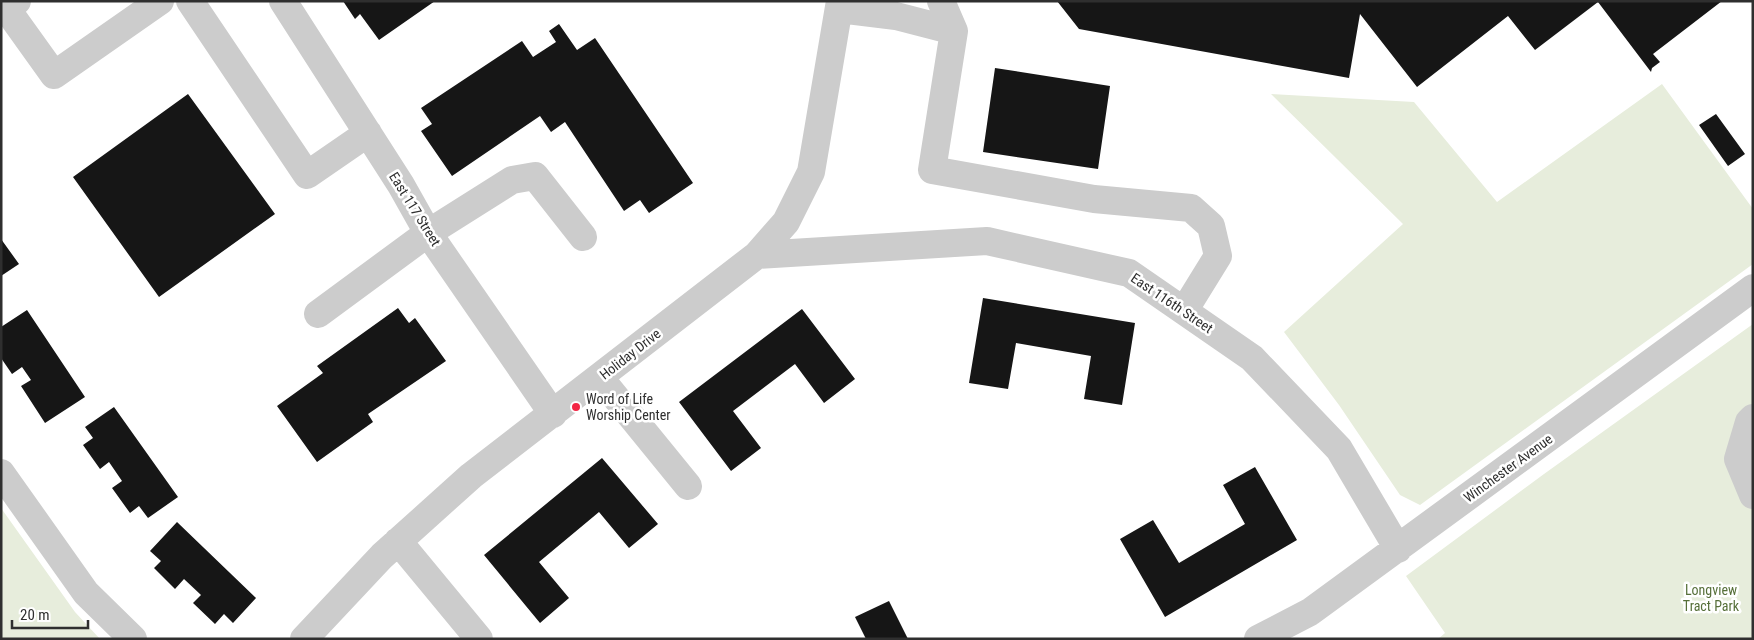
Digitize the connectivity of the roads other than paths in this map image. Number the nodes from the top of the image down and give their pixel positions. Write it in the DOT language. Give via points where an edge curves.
graph roads {
  1 [pos="17,1"];
  2 [pos="160,1"];
  3 [pos="190,1"];
  4 [pos="283,1"];
  5 [pos="941,1"];
  6 [pos="839,5"];
  7 [pos="954,31"];
  8 [pos="368,133"];
  9 [pos="428,233"];
  10 [pos="583,237"];
  11 [pos="756,256"];
  12 [pos="1753,288"];
  13 [pos="1184,310"];
  14 [pos="318,314"];
  15 [pos="600,378"];
  16 [pos="553,414"];
  17 [pos="1753,418"];
  18 [pos="1,473"];
  19 [pos="688,486"];
  20 [pos="1753,494"];
  21 [pos="398,541"];
  22 [pos="1398,548"];
  23 [pos="133,639"];
  24 [pos="304,639"];
  25 [pos="479,639"];
  26 [pos="1258,639"];
  1 -- 2 [label="street" via="6,8 54,75"];
  3 -- 8 [label="street" via="307,175"];
  4 -- 8 [label="street, East 117 Street"];
  5 -- 7 [label="street"];
  6 -- 7 [label="street"];
  6 -- 11 [label="street, Holiday Drive" via="811,172 786,222"];
  7 -- 13 [label="street" via="932,170 1094,199 1191,208 1211,226 1218,256"];
  8 -- 9 [label="street, East 117 Street"];
  9 -- 10 [label="street" via="512,180 535,176"];
  9 -- 14 [label="street"];
  9 -- 16 [label="street, East 117 Street"];
  11 -- 13 [label="street, East 116th Street" via="987,240 1129,273"];
  11 -- 15 [label="street, Holiday Drive"];
  12 -- 22 [label="street, Winchester Avenue"];
  13 -- 22 [label="street, East 116th Street" via="1252,358 1339,449"];
  15 -- 16 [label="street, Holiday Drive"];
  15 -- 19 [label="street"];
  16 -- 21 [label="street, Holiday Drive" via="471,476"];
  17 -- 20 [label="street" via="1738,459"];
  18 -- 23 [label="street" via="86,593"];
  21 -- 24 [label="street, Holiday Drive"];
  21 -- 25 [label="street"];
  22 -- 26 [label="street, Winchester Avenue" via="1310,612"];
}
